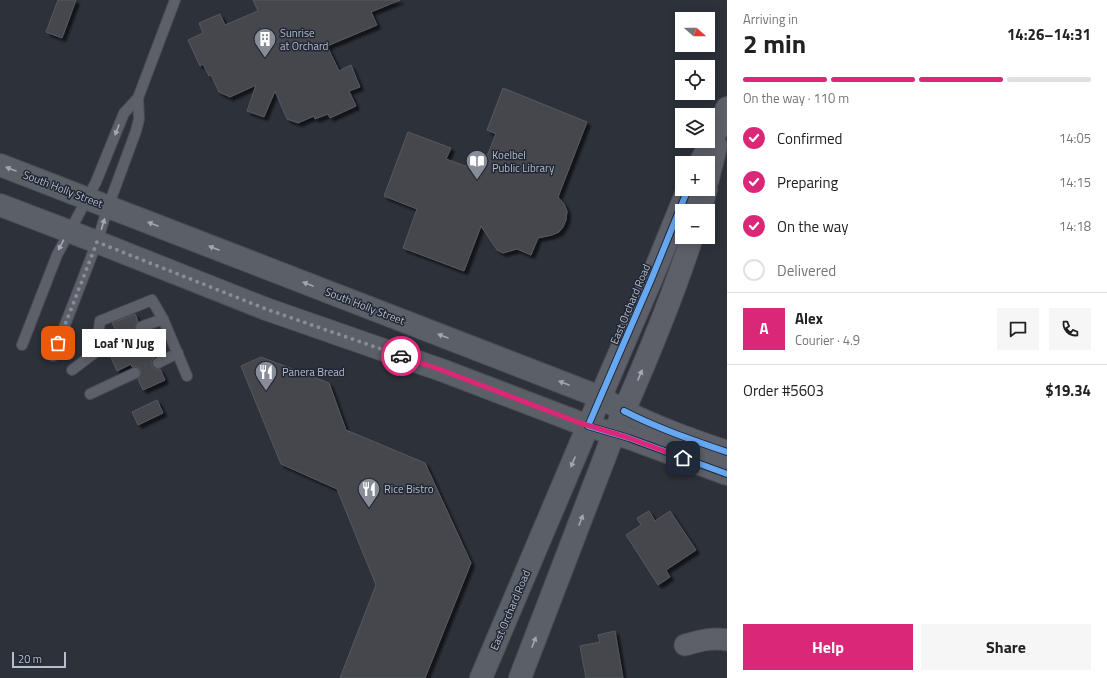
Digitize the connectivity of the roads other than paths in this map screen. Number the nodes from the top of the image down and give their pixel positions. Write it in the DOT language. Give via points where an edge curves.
graph roads {
  1 [pos="175,0"];
  2 [pos="138,98"];
  3 [pos="725,114"];
  4 [pos="704,156"];
  5 [pos="714,156"];
  6 [pos="0,165"];
  7 [pos="685,196"];
  8 [pos="87,199"];
  9 [pos="0,205"];
  10 [pos="108,207"];
  11 [pos="69,232"];
  12 [pos="97,242"];
  13 [pos="690,244"];
  14 [pos="164,319"];
  15 [pos="141,327"];
  16 [pos="118,336"];
  17 [pos="22,345"];
  18 [pos="96,351"];
  19 [pos="178,353"];
  20 [pos="53,356"];
  21 [pos="158,363"];
  22 [pos="72,370"];
  23 [pos="135,373"];
  24 [pos="187,376"];
  25 [pos="90,394"];
  26 [pos="600,397"];
  27 [pos="624,411"];
  28 [pos="588,426"];
  29 [pos="614,433"];
  30 [pos="727,452"];
  31 [pos="727,474"];
  32 [pos="727,640"];
  33 [pos="685,645"];
  34 [pos="482,678"];
  35 [pos="520,678"];
  1 -- 2 [label="lane"];
  2 -- 8 [label="lane, one-way" via="122,116"];
  2 -- 10 [label="lane" via="139,119 136,131"];
  3 -- 4 [label="street"];
  3 -- 5 [label="street"];
  8 -- 6 [label="main road, South Holly Street, one-way"];
  7 -- 26 [label="street, East Orchard Road"];
  8 -- 10 [label="main road, South Holly Street"];
  8 -- 11 [label="lane"];
  9 -- 11 [label="main road"];
  12 -- 10 [label="lane, one-way"];
  26 -- 10 [label="main road, South Holly Street, one-way"];
  11 -- 12 [label="main road"];
  11 -- 17 [label="lane, one-way" via="56,255"];
  12 -- 20 [label="lane"];
  12 -- 28 [label="main road" via="266,309 444,371"];
  27 -- 13 [label="street, one-way"];
  14 -- 15 [label="lane"];
  14 -- 18 [label="lane" via="152,300 100,322"];
  14 -- 19 [label="lane"];
  16 -- 18 [label="lane"];
  18 -- 22 [label="lane"];
  19 -- 21 [label="lane"];
  19 -- 24 [label="lane"];
  23 -- 25 [label="lane"];
  26 -- 27 [label="main road, South Holly Street"];
  26 -- 28 [label="street, East Orchard Road"];
  27 -- 29 [label="main road"];
  27 -- 30 [label="street, South Holly Street" via="690,440"];
  28 -- 29 [label="street"];
  28 -- 34 [label="main road, East Orchard Road, one-way"];
  29 -- 31 [label="street"];
  35 -- 29 [label="main road, one-way"];
  32 -- 33 [label="street" via="706,640"];
}
